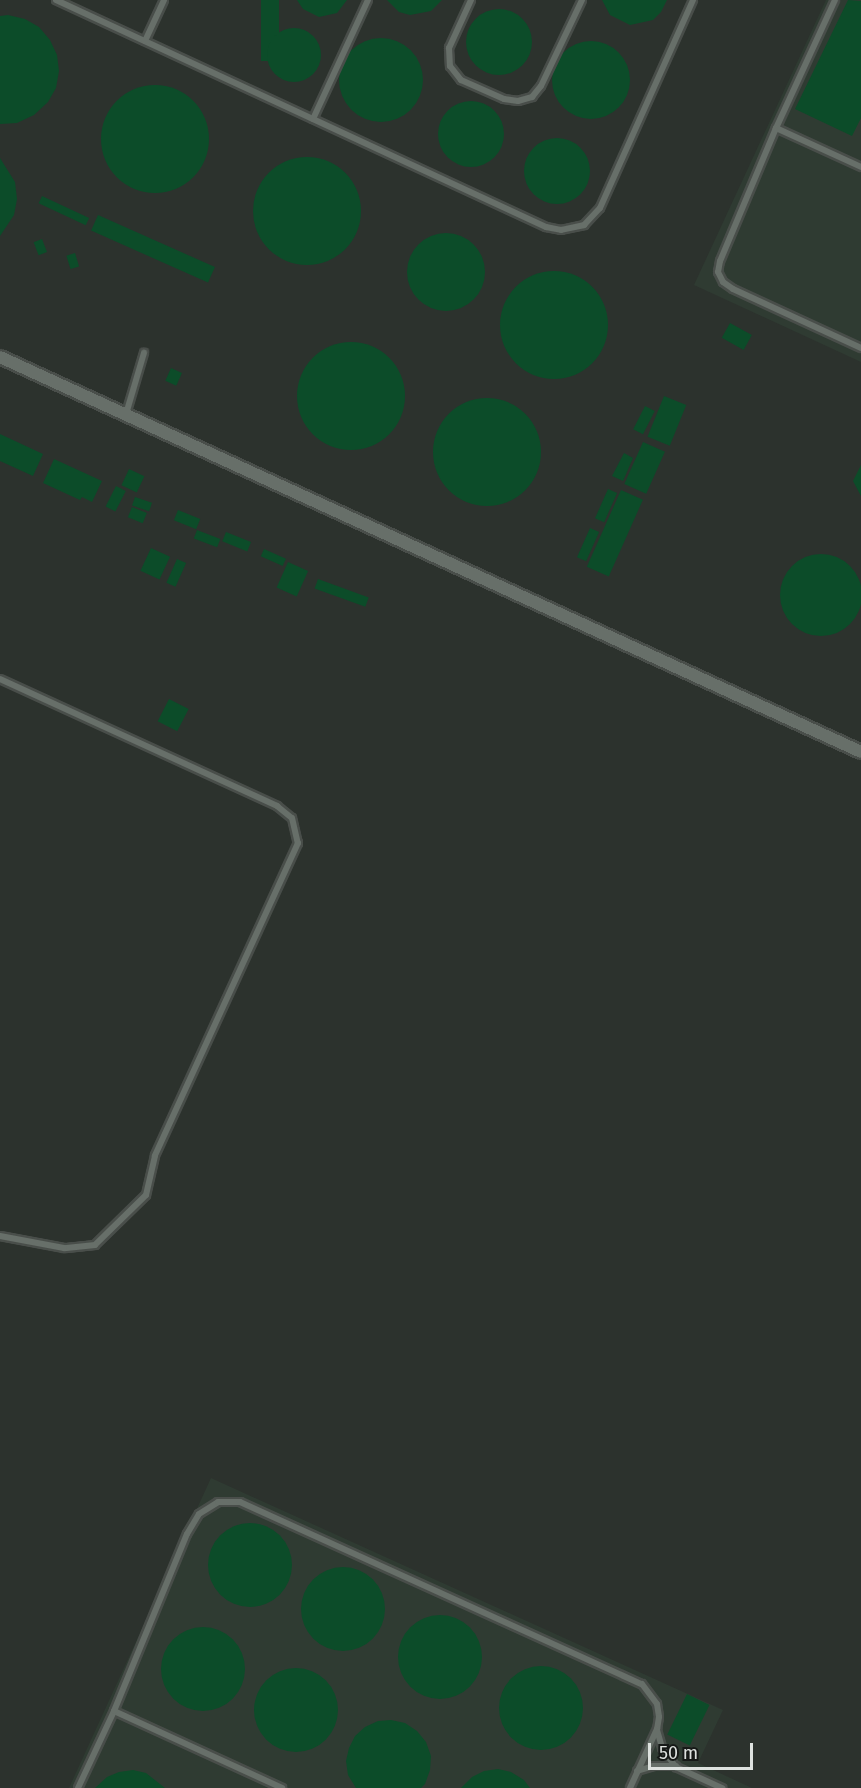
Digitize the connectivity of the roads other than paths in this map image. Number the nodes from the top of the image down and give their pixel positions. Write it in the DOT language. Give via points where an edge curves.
graph roads {
  1 [pos="56,0"];
  2 [pos="164,0"];
  3 [pos="368,0"];
  4 [pos="471,0"];
  5 [pos="582,0"];
  6 [pos="693,0"];
  7 [pos="835,0"];
  8 [pos="145,41"];
  9 [pos="313,119"];
  10 [pos="776,128"];
  11 [pos="861,167"];
  12 [pos="861,348"];
  13 [pos="144,353"];
  14 [pos="0,357"];
  15 [pos="126,414"];
  16 [pos="0,679"];
  17 [pos="861,752"];
  18 [pos="0,1236"];
  19 [pos="114,1711"];
  20 [pos="657,1729"];
  21 [pos="676,1767"];
  22 [pos="637,1771"];
  23 [pos="78,1788"];
  24 [pos="282,1788"];
  25 [pos="630,1788"];
  26 [pos="722,1788"];
  1 -- 8 [label="lane"];
  2 -- 8 [label="lane"];
  3 -- 9 [label="lane"];
  4 -- 5 [label="lane" via="449,48 450,66 461,80 518,101 532,97 541,86"];
  6 -- 9 [label="lane" via="600,208 590,221 577,228 546,227"];
  7 -- 10 [label="lane"];
  8 -- 9 [label="lane"];
  10 -- 11 [label="lane"];
  10 -- 12 [label="lane" via="720,261 720,278 733,289"];
  13 -- 15 [label="lane"];
  14 -- 15 [label="street"];
  15 -- 17 [label="street"];
  16 -- 18 [label="lane" via="278,806 292,818 298,843 154,1156 146,1195 95,1245 64,1248"];
  19 -- 20 [label="lane" via="187,1534 199,1514 218,1502 240,1502 642,1684 657,1704"];
  19 -- 23 [label="lane"];
  19 -- 24 [label="lane"];
  20 -- 21 [label="lane" via="662,1748"];
  20 -- 22 [label="lane"];
  21 -- 22 [label="lane" via="652,1766"];
  21 -- 26 [label="lane"];
  22 -- 25 [label="lane"];
}
